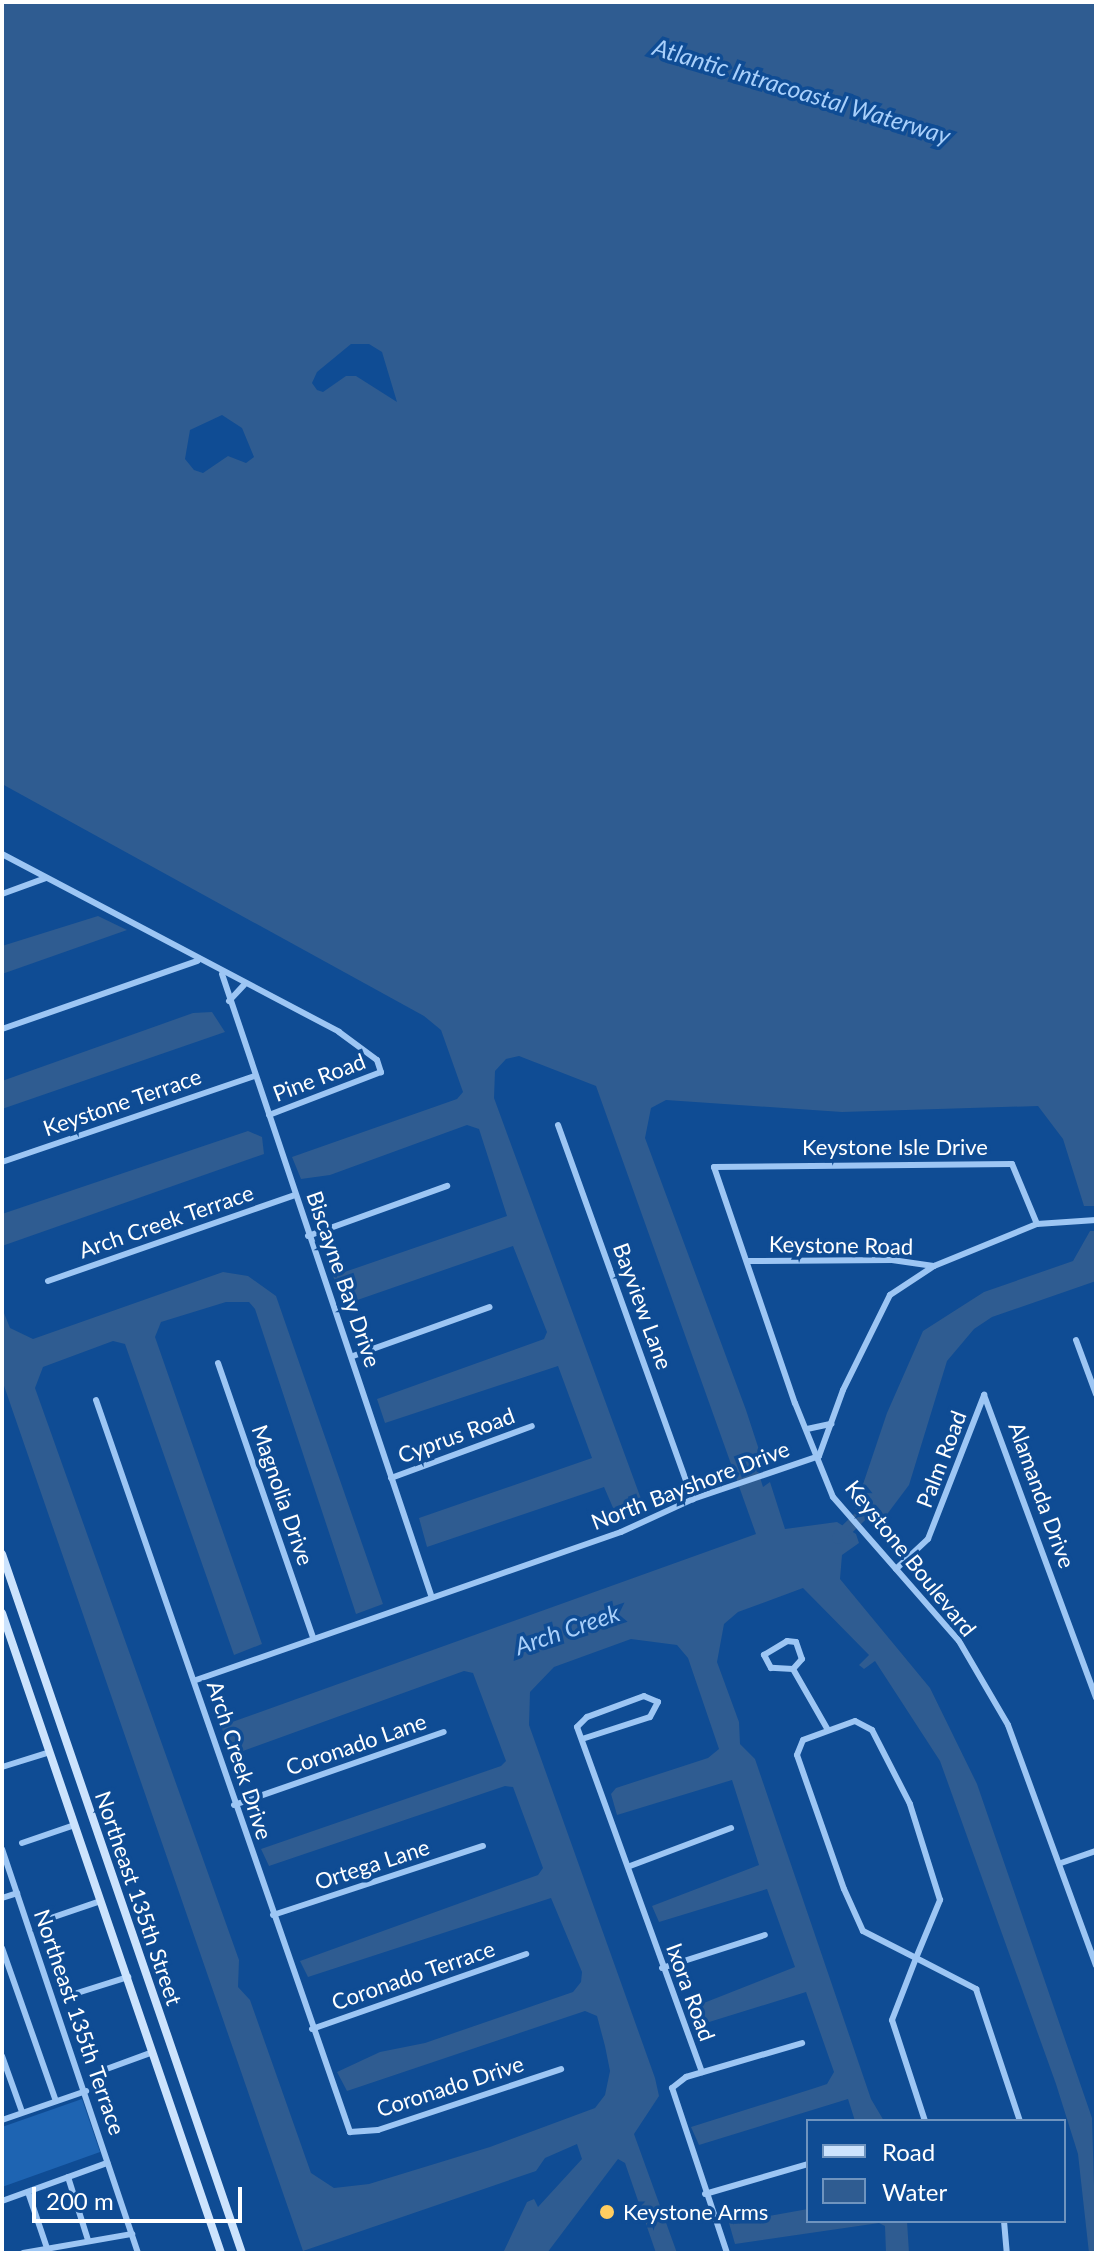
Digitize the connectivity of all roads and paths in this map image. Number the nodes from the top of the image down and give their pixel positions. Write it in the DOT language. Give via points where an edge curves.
graph roads {
  1 [pos="2,854"];
  2 [pos="46,878"];
  3 [pos="2,894"];
  4 [pos="197,961"];
  5 [pos="222,974"];
  6 [pos="244,985"];
  7 [pos="229,1001"];
  8 [pos="2,1029"];
  9 [pos="254,1076"];
  10 [pos="269,1115"];
  11 [pos="558,1125"];
  12 [pos="2,1162"];
  13 [pos="714,1167"];
  14 [pos="447,1186"];
  15 [pos="295,1195"];
  16 [pos="1096,1220"];
  17 [pos="1037,1224"];
  18 [pos="308,1236"];
  19 [pos="748,1261"];
  20 [pos="934,1266"];
  21 [pos="48,1281"];
  22 [pos="490,1307"];
  23 [pos="1076,1340"];
  24 [pos="353,1356"];
  25 [pos="218,1363"];
  26 [pos="1096,1394"];
  27 [pos="984,1395"];
  28 [pos="96,1400"];
  29 [pos="831,1424"];
  30 [pos="532,1426"];
  31 [pos="807,1429"];
  32 [pos="819,1456"];
  33 [pos="391,1478"];
  34 [pos="693,1499"];
  35 [pos="2,1554"];
  36 [pos="896,1569"];
  37 [pos="431,1595"];
  38 [pos="2,1613"];
  39 [pos="5,1631"];
  40 [pos="313,1638"];
  41 [pos="793,1669"];
  42 [pos="196,1680"];
  43 [pos="1096,1698"];
  44 [pos="828,1730"];
  45 [pos="444,1732"];
  46 [pos="582,1739"];
  47 [pos="50,1752"];
  48 [pos="2,1767"];
  49 [pos="82,1788"];
  50 [pos="64,1794"];
  51 [pos="234,1805"];
  52 [pos="75,1825"];
  53 [pos="731,1828"];
  54 [pos="22,1843"];
  55 [pos="483,1846"];
  56 [pos="2,1849"];
  57 [pos="1096,1851"];
  58 [pos="1061,1863"];
  59 [pos="630,1866"];
  60 [pos="17,1893"];
  61 [pos="2,1898"];
  62 [pos="101,1901"];
  63 [pos="273,1915"];
  64 [pos="48,1919"];
  65 [pos="765,1935"];
  66 [pos="2,1948"];
  67 [pos="526,1954"];
  68 [pos="916,1958"];
  69 [pos="1096,1965"];
  70 [pos="662,1968"];
  71 [pos="128,1977"];
  72 [pos="74,1994"];
  73 [pos="312,2029"];
  74 [pos="168,2039"];
  75 [pos="802,2043"];
  76 [pos="152,2048"];
  77 [pos="2,2056"];
  78 [pos="561,2069"];
  79 [pos="101,2071"];
  80 [pos="702,2072"];
  81 [pos="86,2091"];
  82 [pos="56,2101"];
  83 [pos="22,2112"];
  84 [pos="924,2119"];
  85 [pos="1019,2119"];
  86 [pos="2,2120"];
  87 [pos="350,2132"];
  88 [pos="107,2163"];
  89 [pos="806,2165"];
  90 [pos="68,2177"];
  91 [pos="28,2192"];
  92 [pos="705,2194"];
  93 [pos="2,2201"];
  94 [pos="1004,2223"];
  95 [pos="132,2234"];
  96 [pos="88,2240"];
  97 [pos="47,2248"];
  98 [pos="23,2253"];
  99 [pos="138,2253"];
  100 [pos="221,2253"];
  101 [pos="242,2253"];
  102 [pos="727,2253"];
  103 [pos="1007,2253"];
  1 -- 2 [label="street"];
  2 -- 3 [label="street"];
  2 -- 4 [label="street"];
  4 -- 5 [label="street"];
  4 -- 8 [label="street"];
  5 -- 6 [label="street"];
  5 -- 7 [label="street, Biscayne Bay Drive"];
  6 -- 7 [label="street"];
  6 -- 10 [label="street, Pine Road" via="339,1032 377,1060 381,1072"];
  7 -- 9 [label="street, Biscayne Bay Drive"];
  9 -- 10 [label="street, Biscayne Bay Drive"];
  9 -- 12 [label="street, Keystone Terrace"];
  10 -- 15 [label="street, Biscayne Bay Drive"];
  11 -- 34 [label="street, Bayview Lane"];
  13 -- 17 [label="street, Keystone Isle Drive" via="1012,1164"];
  13 -- 19 [label="street, Keystone Boulevard"];
  14 -- 18 [label="street"];
  15 -- 18 [label="street, Biscayne Bay Drive"];
  15 -- 21 [label="street, Arch Creek Terrace"];
  16 -- 17 [label="street, North Bayshore Drive"];
  17 -- 20 [label="street, North Bayshore Drive"];
  18 -- 24 [label="street, Biscayne Bay Drive"];
  19 -- 20 [label="street, Keystone Road" via="892,1260"];
  19 -- 31 [label="street, Keystone Boulevard"];
  20 -- 29 [label="street, North Bayshore Drive" via="890,1295"];
  22 -- 24 [label="street"];
  23 -- 26 [label="street"];
  24 -- 33 [label="street, Biscayne Bay Drive"];
  25 -- 40 [label="street, Magnolia Drive"];
  27 -- 36 [label="street, Palm Road" via="928,1539"];
  27 -- 43 [label="street, Alamanda Drive"];
  28 -- 42 [label="street, Arch Creek Drive"];
  29 -- 31 [label="street"];
  29 -- 32 [label="street, North Bayshore Drive"];
  30 -- 33 [label="street, Cyprus Road"];
  31 -- 32 [label="street, Keystone Boulevard"];
  32 -- 34 [label="street, North Bayshore Drive"];
  32 -- 36 [label="street, Keystone Boulevard" via="833,1497"];
  33 -- 37 [label="street, Biscayne Bay Drive"];
  34 -- 37 [label="street, North Bayshore Drive" via="621,1532"];
  35 -- 49 [label="street, Northeast 135th Street"];
  36 -- 58 [label="street, Keystone Boulevard" via="959,1641 1008,1725"];
  37 -- 40 [label="street, North Bayshore Drive"];
  38 -- 39 [label="street, Northeast 135th Street"];
  39 -- 47 [label="street, Northeast 135th Street"];
  40 -- 42 [label="street, North Bayshore Drive"];
  41 -- 41 [label="street" via="802,1659 796,1642 769,1648 764,1655 771,1668"];
  41 -- 44 [label="street"];
  42 -- 51 [label="street, Arch Creek Drive"];
  44 -- 68 [label="street" via="803,1740 797,1755 844,1889 863,1931"];
  44 -- 68 [label="street" via="855,1721 872,1730 910,1804 940,1900"];
  45 -- 51 [label="street, Coronado Lane"];
  46 -- 46 [label="street, Ixora Road" via="577,1727 587,1717 644,1696 658,1702 650,1717"];
  46 -- 59 [label="street, Ixora Road"];
  47 -- 48 [label="street"];
  47 -- 50 [label="street, Northeast 135th Street"];
  49 -- 50 [label="street"];
  49 -- 74 [label="street, Northeast 135th Street"];
  50 -- 52 [label="street, Northeast 135th Street"];
  51 -- 63 [label="street, Arch Creek Drive"];
  52 -- 54 [label="street"];
  52 -- 62 [label="street, Northeast 135th Street"];
  53 -- 59 [label="street"];
  55 -- 63 [label="street, Ortega Lane"];
  56 -- 60 [label="street, Northeast 135th Terrace"];
  57 -- 58 [label="street"];
  58 -- 69 [label="street, Keystone Boulevard"];
  59 -- 70 [label="street, Ixora Road"];
  60 -- 61 [label="street"];
  60 -- 81 [label="street, Northeast 135th Terrace"];
  62 -- 64 [label="street"];
  62 -- 71 [label="street, Northeast 135th Street"];
  63 -- 73 [label="street, Arch Creek Drive"];
  65 -- 70 [label="street"];
  66 -- 82 [label="street"];
  67 -- 73 [label="street, Coronado Terrace"];
  68 -- 84 [label="street" via="892,2020"];
  68 -- 85 [label="street" via="976,1989"];
  70 -- 80 [label="street, Ixora Road"];
  71 -- 72 [label="street"];
  71 -- 76 [label="street, Northeast 135th Street"];
  73 -- 87 [label="street, Arch Creek Drive"];
  74 -- 76 [label="street"];
  74 -- 101 [label="street, Northeast 135th Street"];
  75 -- 80 [label="street"];
  76 -- 79 [label="street"];
  76 -- 100 [label="street, Northeast 135th Street"];
  77 -- 83 [label="street"];
  78 -- 87 [label="street, Coronado Drive" via="378,2130"];
  80 -- 92 [label="street, Ixora Road" via="672,2088"];
  81 -- 82 [label="street"];
  81 -- 88 [label="street, Northeast 135th Terrace"];
  82 -- 83 [label="street"];
  83 -- 86 [label="street"];
  88 -- 90 [label="street"];
  88 -- 95 [label="street, Northeast 135th Terrace"];
  89 -- 92 [label="street"];
  90 -- 91 [label="street"];
  90 -- 96 [label="street"];
  91 -- 93 [label="street"];
  91 -- 97 [label="street"];
  92 -- 102 [label="street, Ixora Road"];
  94 -- 103 [label="street"];
  95 -- 96 [label="street"];
  95 -- 99 [label="street, Northeast 135th Terrace"];
  96 -- 97 [label="street"];
  97 -- 98 [label="street"];
}
